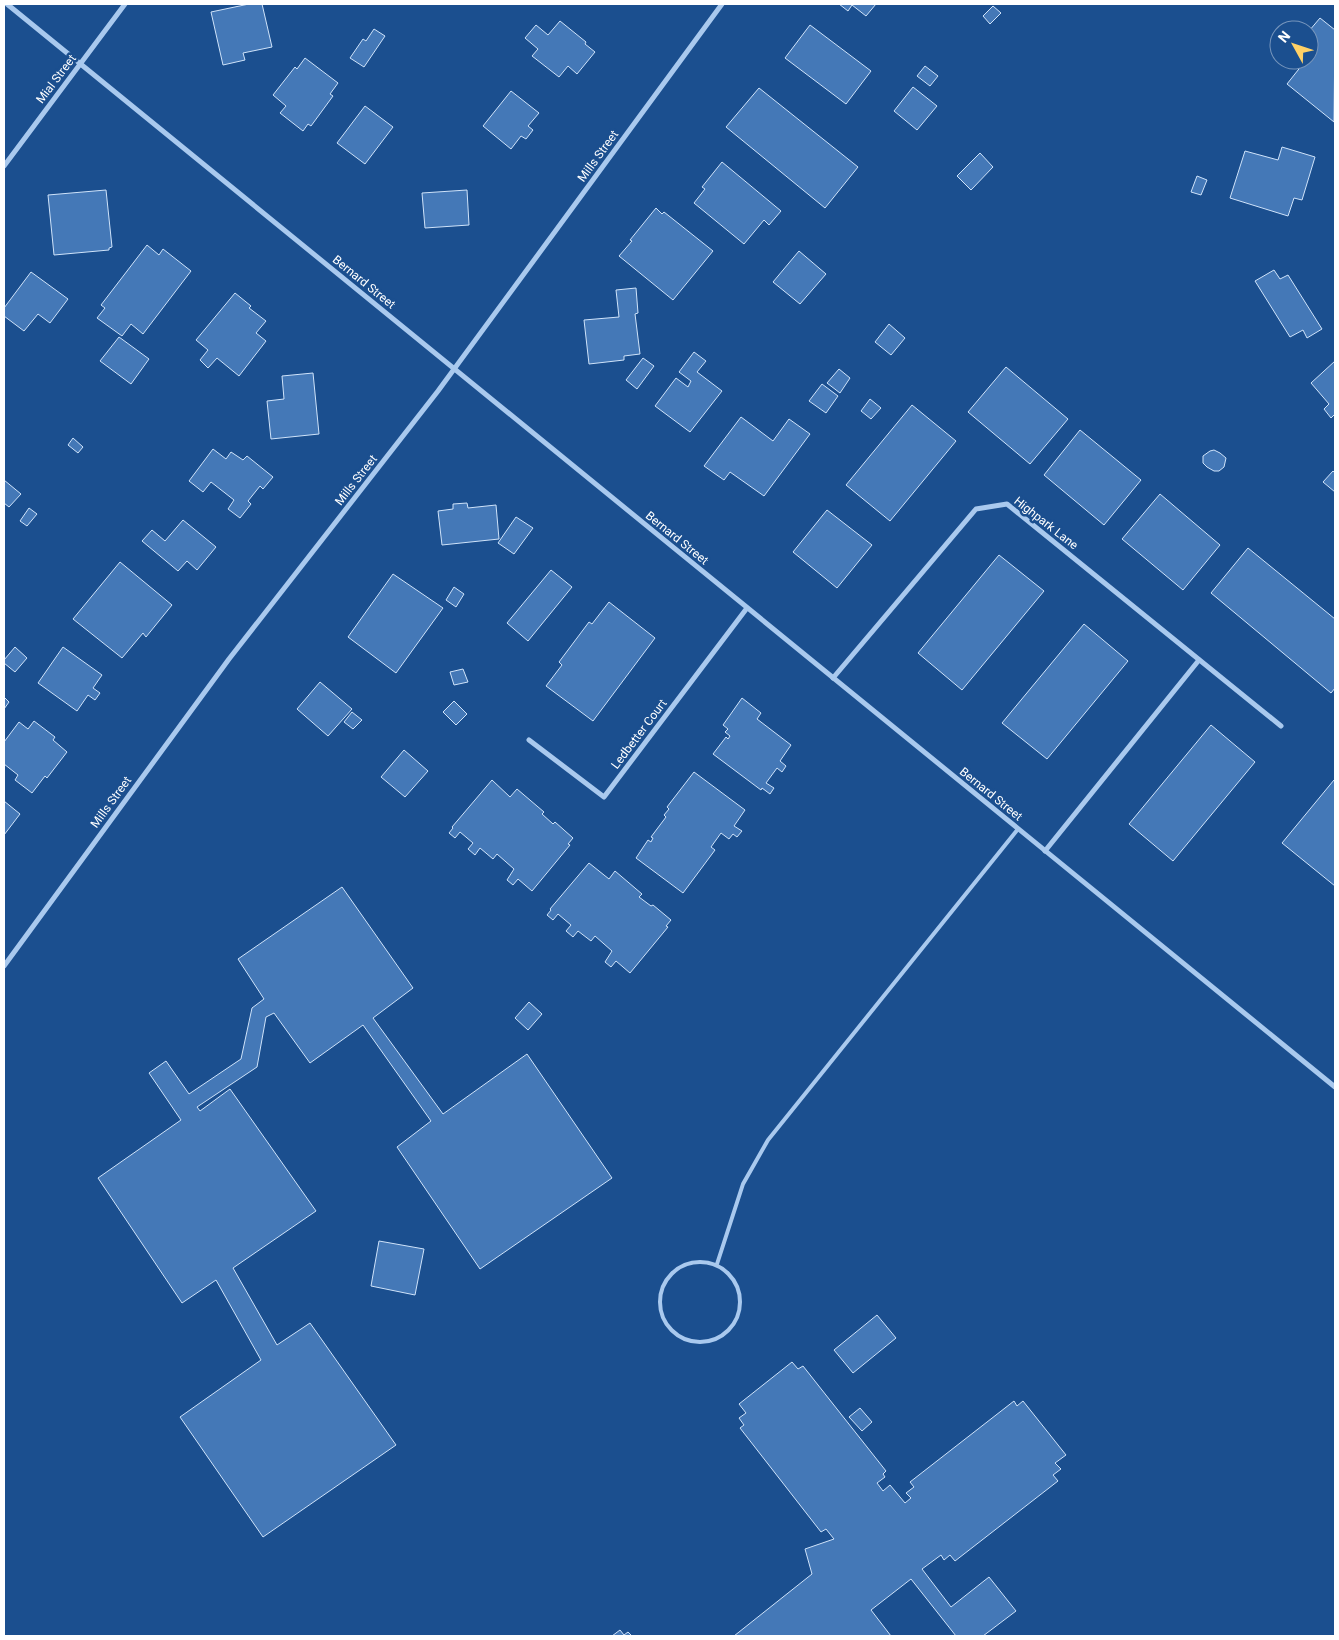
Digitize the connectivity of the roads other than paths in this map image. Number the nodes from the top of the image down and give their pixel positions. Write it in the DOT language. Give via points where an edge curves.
graph roads {
  1 [pos="7,4"];
  2 [pos="125,4"];
  3 [pos="722,4"];
  4 [pos="81,63"];
  5 [pos="4,166"];
  6 [pos="453,369"];
  7 [pos="747,608"];
  8 [pos="1199,660"];
  9 [pos="833,678"];
  10 [pos="1281,726"];
  11 [pos="529,740"];
  12 [pos="1018,829"];
  13 [pos="1045,851"];
  14 [pos="4,966"];
  15 [pos="1335,1088"];
  16 [pos="716,1264"];
  1 -- 4 [label="street, Bernard Street"];
  2 -- 4 [label="street, Mial Street"];
  3 -- 6 [label="street, Mills Street"];
  4 -- 5 [label="street, Mial Street"];
  4 -- 6 [label="street, Bernard Street"];
  6 -- 7 [label="street, Bernard Street"];
  6 -- 14 [label="street, Mills Street" via="229,659"];
  7 -- 9 [label="street, Bernard Street"];
  7 -- 11 [label="street, Ledbetter Court" via="604,797"];
  8 -- 9 [label="street, Highpark Lane" via="1007,504 976,509"];
  8 -- 10 [label="street, Highpark Lane"];
  8 -- 13 [label="street"];
  9 -- 12 [label="street, Bernard Street"];
  12 -- 13 [label="street, Bernard Street"];
  12 -- 16 [label="lane" via="768,1140 743,1184"];
  13 -- 15 [label="street, Bernard Street"];
  16 -- 16 [label="lane" via="690,1262 667,1277 661,1289 661,1315 668,1327 689,1341 703,1342 727,1332 740,1309 736,1283"];
}
